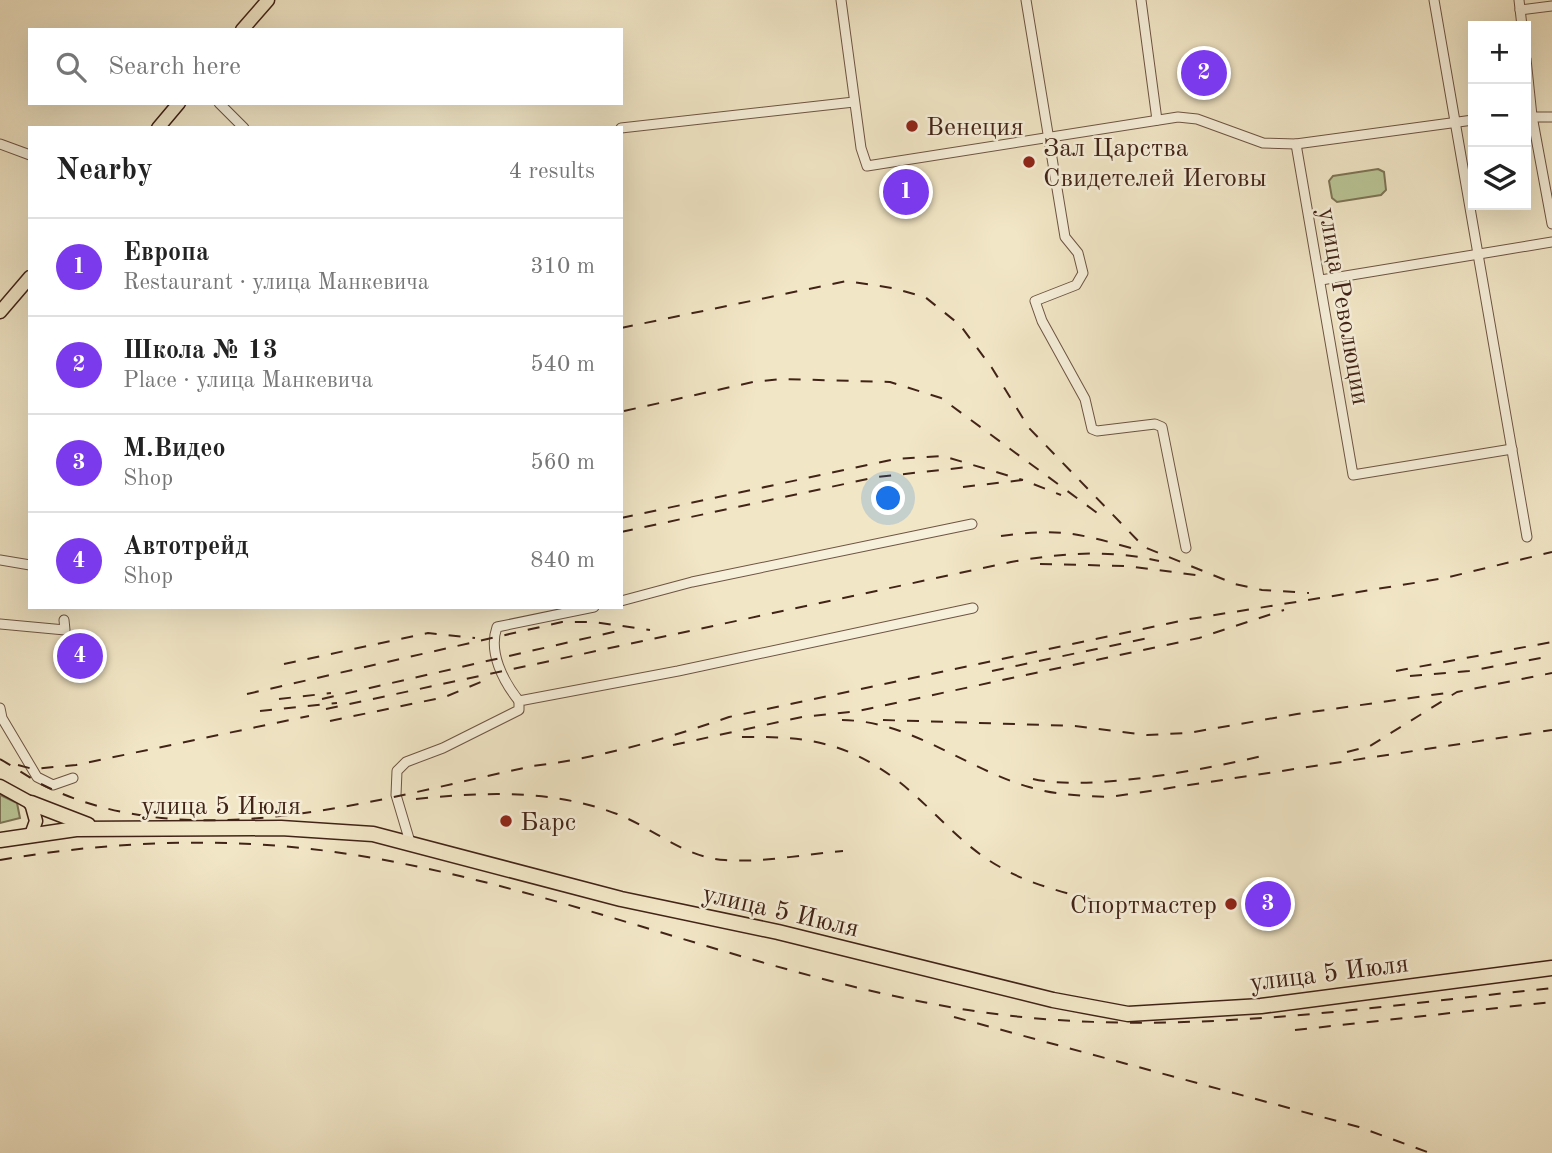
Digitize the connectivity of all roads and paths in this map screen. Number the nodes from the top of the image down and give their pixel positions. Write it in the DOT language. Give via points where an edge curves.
graph roads {
  1 [pos="268,0"];
  2 [pos="841,0"];
  3 [pos="1026,0"];
  4 [pos="1141,0"];
  5 [pos="1434,0"];
  6 [pos="1520,5"];
  7 [pos="1552,6"];
  8 [pos="244,28"];
  9 [pos="854,102"];
  10 [pos="177,105"];
  11 [pos="221,105"];
  12 [pos="1531,116"];
  13 [pos="1552,117"];
  14 [pos="1531,119"];
  15 [pos="1157,120"];
  16 [pos="1468,121"];
  17 [pos="1456,122"];
  18 [pos="160,126"];
  19 [pos="242,126"];
  20 [pos="623,128"];
  21 [pos="1048,137"];
  22 [pos="0,144"];
  23 [pos="1296,144"];
  24 [pos="28,154"];
  25 [pos="1552,224"];
  26 [pos="1552,242"];
  27 [pos="1479,253"];
  28 [pos="28,279"];
  29 [pos="1321,280"];
  30 [pos="0,312"];
  31 [pos="1512,449"];
  32 [pos="972,524"];
  33 [pos="1527,537"];
  34 [pos="1186,548"];
  35 [pos="0,560"];
  36 [pos="28,565"];
  37 [pos="623,600"];
  38 [pos="973,608"];
  39 [pos="584,609"];
  40 [pos="64,620"];
  41 [pos="0,624"];
  42 [pos="519,701"];
  43 [pos="0,708"];
  44 [pos="74,778"];
  45 [pos="0,786"];
  46 [pos="31,803"];
  47 [pos="103,829"];
  48 [pos="31,835"];
  49 [pos="0,840"];
  50 [pos="410,842"];
  51 [pos="1552,968"];
  1 -- 8 [label="main road"];
  2 -- 9 [label="street"];
  3 -- 21 [label="street"];
  4 -- 15 [label="street"];
  5 -- 17 [label="street"];
  6 -- 7 [label="street"];
  9 -- 20 [label="street"];
  9 -- 21 [label="street" via="867,166"];
  10 -- 18 [label="main road"];
  11 -- 19 [label="street"];
  12 -- 13 [label="street"];
  14 -- 25 [label="street" via="1536,125"];
  15 -- 21 [label="street"];
  15 -- 23 [label="street" via="1197,119 1263,143"];
  16 -- 17 [label="street"];
  17 -- 23 [label="street"];
  17 -- 27 [label="street"];
  21 -- 34 [label="street" via="1065,237 1078,253 1083,272 1076,285 1035,301 1085,399 1090,425 1097,431 1161,427"];
  22 -- 24 [label="street"];
  23 -- 29 [label="street, улица Революции"];
  26 -- 27 [label="street"];
  27 -- 29 [label="street"];
  27 -- 31 [label="street"];
  28 -- 30 [label="main road"];
  29 -- 31 [label="street, улица Революции" via="1353,475"];
  31 -- 33 [label="street"];
  32 -- 37 [label="street"];
  35 -- 36 [label="street"];
  38 -- 42 [label="street"];
  39 -- 42 [label="street" via="497,627 492,639 498,662"];
  40 -- 41 [label="street" via="65,630"];
  42 -- 50 [label="street" via="519,710 405,762 397,771 396,795"];
  43 -- 44 [label="street" via="37,777 53,785"];
  45 -- 46 [label="main road"];
  46 -- 47 [label="highway"];
  46 -- 48 [label="main road" via="36,821"];
  47 -- 48 [label="highway, улица 5 Июля"];
  47 -- 50 [label="highway, улица 5 Июля" via="281,828 373,834"];
  48 -- 49 [label="highway, улица 5 Июля"];
  50 -- 51 [label="highway, улица 5 Июля" via="621,899 1128,1014 1261,1006"];
}
